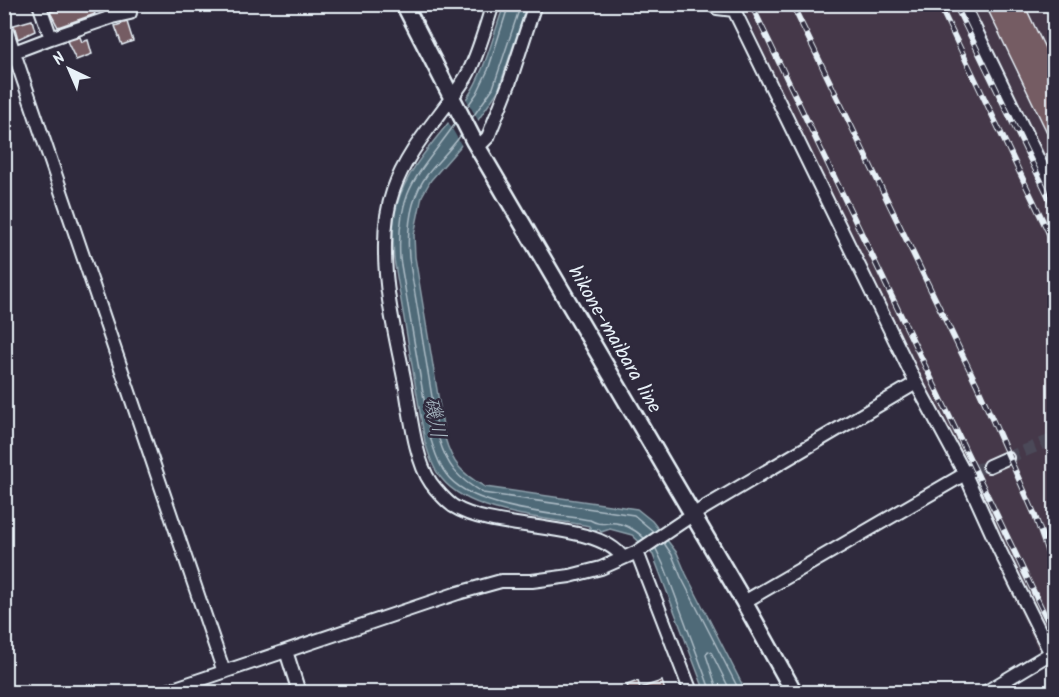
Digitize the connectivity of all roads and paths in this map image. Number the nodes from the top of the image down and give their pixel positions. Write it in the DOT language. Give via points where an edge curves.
graph roads {
  1 [pos="39,4"];
  2 [pos="108,4"];
  3 [pos="404,4"];
  4 [pos="493,4"];
  5 [pos="535,4"];
  6 [pos="711,4"];
  7 [pos="963,4"];
  8 [pos="733,7"];
  9 [pos="130,13"];
  10 [pos="112,18"];
  11 [pos="4,23"];
  12 [pos="51,38"];
  13 [pos="11,50"];
  14 [pos="452,101"];
  15 [pos="476,144"];
  16 [pos="1054,192"];
  17 [pos="916,383"];
  18 [pos="1007,458"];
  19 [pos="990,466"];
  20 [pos="968,472"];
  21 [pos="692,514"];
  22 [pos="638,551"];
  23 [pos="623,558"];
  24 [pos="744,602"];
  25 [pos="286,651"];
  26 [pos="1053,656"];
  27 [pos="224,672"];
  28 [pos="164,693"];
  29 [pos="300,693"];
  30 [pos="691,693"];
  31 [pos="794,693"];
  32 [pos="986,693"];
  1 -- 12 [label="street"];
  2 -- 10 [label="street"];
  3 -- 14 [label="main road, hikone-maibara line"];
  4 -- 14 [label="street" via="467,75"];
  5 -- 15 [label="street" via="488,137"];
  6 -- 8 [label="street" via="717,8"];
  7 -- 16 [label="street"];
  8 -- 17 [label="street"];
  9 -- 10 [label="street"];
  10 -- 12 [label="street"];
  11 -- 13 [label="street"];
  12 -- 13 [label="street"];
  13 -- 27 [label="street"];
  14 -- 15 [label="main road, hikone-maibara line"];
  14 -- 23 [label="street" via="414,147 393,190 387,214 387,284 417,450 430,483 453,506 482,518 588,537 617,549"];
  15 -- 21 [label="main road, hikone-maibara line"];
  17 -- 20 [label="street"];
  17 -- 21 [label="street"];
  18 -- 19 [label="street"];
  20 -- 24 [label="street"];
  20 -- 26 [label="street" via="999,549"];
  21 -- 22 [label="street"];
  21 -- 24 [label="main road, hikone-maibara line"];
  22 -- 23 [label="street"];
  22 -- 30 [label="street"];
  23 -- 25 [label="street" via="570,576 501,581 468,590"];
  24 -- 31 [label="main road, hikone-maibara line"];
  25 -- 27 [label="street"];
  25 -- 29 [label="street"];
  26 -- 32 [label="street"];
  27 -- 28 [label="street"];
}
